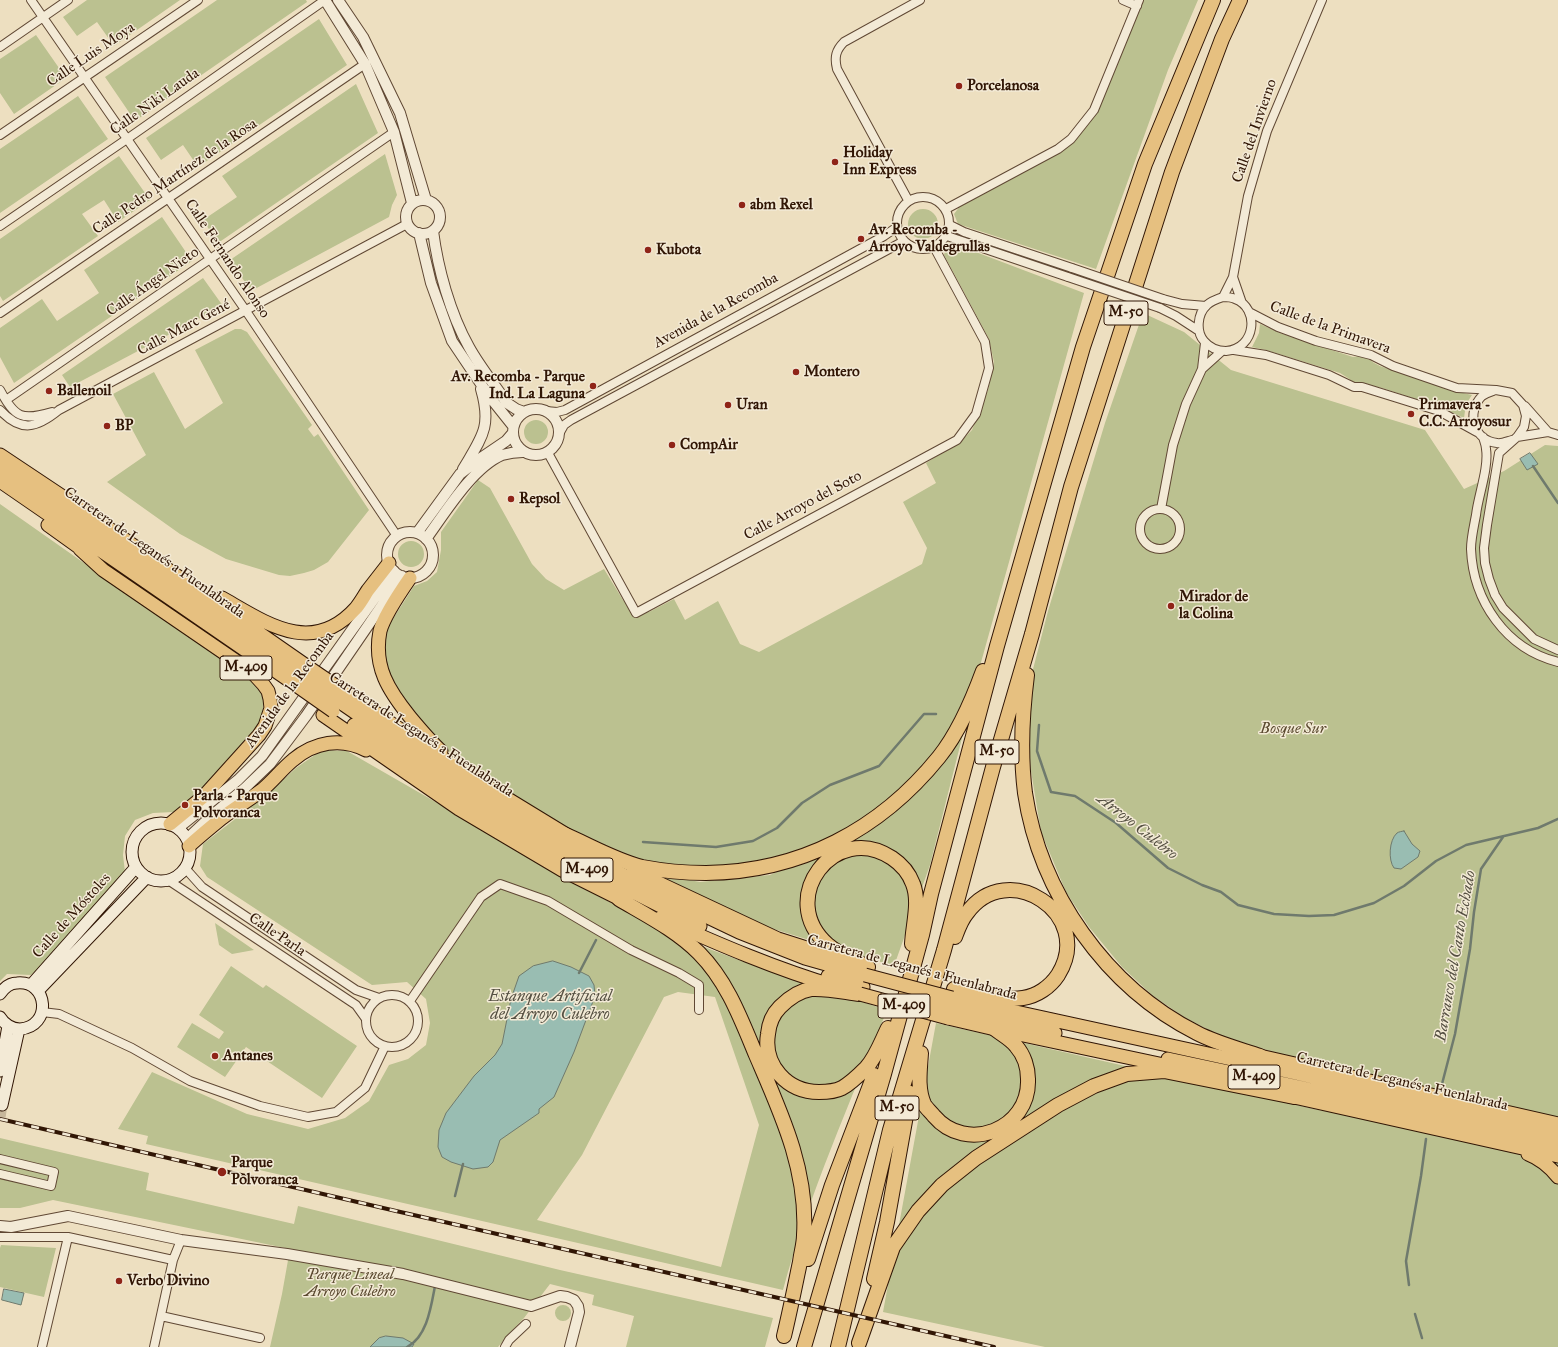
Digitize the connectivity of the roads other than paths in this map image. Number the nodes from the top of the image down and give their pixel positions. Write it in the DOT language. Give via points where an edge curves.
graph roads {
  1 [pos="31,0"];
  2 [pos="68,0"];
  3 [pos="198,0"];
  4 [pos="325,0"];
  5 [pos="338,0"];
  6 [pos="920,0"];
  7 [pos="1123,0"];
  8 [pos="1213,0"];
  9 [pos="1240,0"];
  10 [pos="1322,0"];
  11 [pos="1138,3"];
  12 [pos="43,17"];
  13 [pos="0,47"];
  14 [pos="365,64"];
  15 [pos="84,76"];
  16 [pos="394,132"];
  17 [pos="0,134"];
  18 [pos="127,139"];
  19 [pos="168,199"];
  20 [pos="426,200"];
  21 [pos="908,200"];
  22 [pos="412,203"];
  23 [pos="946,209"];
  24 [pos="407,224"];
  25 [pos="950,225"];
  26 [pos="0,226"];
  27 [pos="897,227"];
  28 [pos="433,231"];
  29 [pos="418,233"];
  30 [pos="947,236"];
  31 [pos="904,241"];
  32 [pos="934,247"];
  33 [pos="210,260"];
  34 [pos="1233,277"];
  35 [pos="1223,296"];
  36 [pos="1243,304"];
  37 [pos="1206,306"];
  38 [pos="246,311"];
  39 [pos="1249,312"];
  40 [pos="0,313"];
  41 [pos="1199,331"];
  42 [pos="1205,343"];
  43 [pos="1234,350"];
  44 [pos="1222,351"];
  45 [pos="1202,369"];
  46 [pos="478,379"];
  47 [pos="0,390"];
  48 [pos="1496,390"];
  49 [pos="3,400"];
  50 [pos="1523,404"];
  51 [pos="0,410"];
  52 [pos="59,410"];
  53 [pos="546,411"];
  54 [pos="524,412"];
  55 [pos="44,420"];
  56 [pos="513,430"];
  57 [pos="1548,432"];
  58 [pos="559,434"];
  59 [pos="1480,435"];
  60 [pos="1558,435"];
  61 [pos="1516,438"];
  62 [pos="523,452"];
  63 [pos="548,453"];
  64 [pos="0,455"];
  65 [pos="0,467"];
  66 [pos="460,474"];
  67 [pos="0,481"];
  68 [pos="0,492"];
  69 [pos="1161,509"];
  70 [pos="417,533"];
  71 [pos="397,536"];
  72 [pos="426,539"];
  73 [pos="80,548"];
  74 [pos="152,558"];
  75 [pos="399,572"];
  76 [pos="1032,634"];
  77 [pos="997,646"];
  78 [pos="1558,650"];
  79 [pos="1558,662"];
  80 [pos="299,680"];
  81 [pos="336,705"];
  82 [pos="501,796"];
  83 [pos="459,809"];
  84 [pos="174,826"];
  85 [pos="562,833"];
  86 [pos="188,842"];
  87 [pos="136,867"];
  88 [pos="185,868"];
  89 [pos="966,872"];
  90 [pos="147,877"];
  91 [pos="168,880"];
  92 [pos="931,894"];
  93 [pos="619,899"];
  94 [pos="912,944"];
  95 [pos="949,953"];
  96 [pos="864,981"];
  97 [pos="35,988"];
  98 [pos="0,994"];
  99 [pos="379,998"];
  100 [pos="410,1001"];
  101 [pos="951,1003"];
  102 [pos="699,1010"];
  103 [pos="42,1012"];
  104 [pos="0,1017"];
  105 [pos="366,1018"];
  106 [pos="13,1027"];
  107 [pos="888,1028"];
  108 [pos="995,1029"];
  109 [pos="385,1046"];
  110 [pos="921,1053"];
  111 [pos="1260,1056"];
  112 [pos="0,1071"];
  113 [pos="1294,1097"];
  114 [pos="2,1105"];
  115 [pos="1532,1117"];
  116 [pos="1387,1118"];
  117 [pos="1558,1118"];
  118 [pos="1558,1124"];
  119 [pos="1558,1135"];
  120 [pos="1558,1146"];
  121 [pos="1558,1156"];
  122 [pos="0,1159"];
  123 [pos="0,1174"];
  124 [pos="1558,1177"];
  125 [pos="0,1226"];
  126 [pos="0,1237"];
  127 [pos="68,1237"];
  128 [pos="181,1240"];
  129 [pos="173,1260"];
  130 [pos="161,1316"];
  131 [pos="526,1324"];
  132 [pos="260,1338"];
  133 [pos="782,1341"];
  134 [pos="859,1345"];
  135 [pos="42,1347"];
  136 [pos="154,1347"];
  137 [pos="505,1347"];
  138 [pos="570,1347"];
  139 [pos="804,1347"];
  140 [pos="838,1347"];
  1 -- 12 [label="street, Calle Fernando Alonso"];
  2 -- 12 [label="street"];
  3 -- 15 [label="street, Calle Luis Moya"];
  4 -- 14 [label="street"];
  4 -- 18 [label="street, Calle Niki Lauda"];
  5 -- 20 [label="street" via="363,37 400,113"];
  6 -- 21 [label="street" via="844,42 839,47 835,61"];
  7 -- 11 [label="street"];
  8 -- 77 [label="highway, M-50" via="1145,164 1083,347"];
  9 -- 76 [label="highway, M-50" via="1222,39 1169,180 1071,487"];
  10 -- 34 [label="street, Calle del Invierno" via="1259,154 1248,196"];
  11 -- 23 [label="street" via="1094,110 1071,139 1058,150"];
  12 -- 13 [label="street"];
  12 -- 15 [label="street, Calle Fernando Alonso"];
  14 -- 16 [label="street"];
  14 -- 19 [label="street, Calle Pedro Martínez de la Rosa"];
  15 -- 17 [label="street, Calle Luis Moya"];
  15 -- 18 [label="street, Calle Fernando Alonso"];
  16 -- 22 [label="street"];
  16 -- 33 [label="street, Calle Ángel Nieto"];
  18 -- 19 [label="street, Calle Fernando Alonso"];
  18 -- 26 [label="street, Calle Niki Lauda"];
  19 -- 33 [label="street, Calle Fernando Alonso"];
  19 -- 40 [label="street, Calle Pedro Martínez de la Rosa"];
  20 -- 22 [label="street"];
  20 -- 28 [label="street" via="436,205 440,216"];
  21 -- 23 [label="street" via="914,197 929,197"];
  21 -- 27 [label="street" via="898,214"];
  22 -- 24 [label="street" via="406,212"];
  23 -- 25 [label="street"];
  24 -- 29 [label="street"];
  24 -- 38 [label="street, Calle Marc Gené"];
  25 -- 30 [label="street"];
  25 -- 37 [label="street, bridge" via="964,232 1163,299"];
  27 -- 31 [label="street"];
  27 -- 53 [label="street, Avenida de la Recomba" via="565,410"];
  28 -- 29 [label="street"];
  28 -- 54 [label="street" via="448,299 469,347 507,403"];
  29 -- 46 [label="street" via="431,283 452,341"];
  30 -- 32 [label="street"];
  30 -- 41 [label="street, bridge" via="1160,308"];
  31 -- 32 [label="street" via="918,249"];
  31 -- 58 [label="street, Avenida de la Recomba" via="571,420 564,425"];
  32 -- 63 [label="street, Calle Arroyo del Soto" via="985,342 988,368 976,414 957,440 636,612"];
  33 -- 38 [label="street, Calle Fernando Alonso"];
  33 -- 49 [label="street, Calle Ángel Nieto"];
  34 -- 35 [label="street"];
  34 -- 36 [label="street"];
  35 -- 36 [label="street" via="1236,299"];
  35 -- 37 [label="street"];
  36 -- 39 [label="street"];
  37 -- 41 [label="street" via="1199,317"];
  38 -- 52 [label="street, Calle Marc Gené"];
  38 -- 71 [label="street, Calle Fernando Alonso"];
  39 -- 43 [label="street" via="1252,328 1249,337 1243,345"];
  39 -- 48 [label="street, Calle de la Primavera" via="1278,327 1316,341 1371,355 1393,366 1457,388"];
  41 -- 42 [label="street"];
  42 -- 44 [label="street"];
  42 -- 45 [label="street"];
  43 -- 44 [label="street"];
  43 -- 59 [label="street" via="1266,355 1328,374 1354,387 1362,387 1439,411"];
  44 -- 45 [label="street"];
  45 -- 69 [label="street" via="1186,404 1173,445"];
  46 -- 56 [label="street"];
  46 -- 66 [label="street" via="486,412 485,425 482,438"];
  47 -- 49 [label="street"];
  48 -- 50 [label="street" via="1512,393"];
  48 -- 59 [label="street" via="1483,395 1475,406 1473,419"];
  49 -- 52 [label="street" via="12,410 26,417 37,417"];
  49 -- 55 [label="street" via="8,411 15,417 26,421"];
  50 -- 57 [label="street"];
  50 -- 61 [label="street" via="1526,416 1524,427"];
  51 -- 55 [label="street" via="20,425 38,424"];
  52 -- 55 [label="street"];
  53 -- 54 [label="street" via="531,409"];
  53 -- 58 [label="street" via="556,420"];
  54 -- 56 [label="street" via="516,420"];
  56 -- 62 [label="street" via="518,447"];
  56 -- 66 [label="street" via="506,441"];
  57 -- 60 [label="street"];
  57 -- 61 [label="street"];
  58 -- 63 [label="street" via="554,448"];
  59 -- 61 [label="street" via="1498,444"];
  59 -- 79 [label="street" via="1486,449 1485,464 1471,548 1485,602 1492,617 1527,650"];
  61 -- 78 [label="street" via="1499,453 1495,472 1484,548 1489,579 1494,595 1522,628 1534,639"];
  62 -- 63 [label="street" via="535,456"];
  62 -- 72 [label="street" via="501,456 471,477"];
  64 -- 74 [label="highway, M-409"];
  65 -- 80 [label="highway, Carretera de Leganés a Fuenlabrada / M-409"];
  66 -- 70 [label="street"];
  67 -- 80 [label="highway, Carretera de Leganés a Fuenlabrada / M-409"];
  68 -- 73 [label="highway, M-409"];
  69 -- 69 [label="street" via="1145,515 1140,528 1142,538 1152,548 1166,548 1178,539 1180,525 1175,516"];
  70 -- 71 [label="street" via="407,532"];
  70 -- 72 [label="street"];
  71 -- 75 [label="street" via="388,548 387,556"];
  72 -- 75 [label="street" via="433,552 430,567 418,576"];
  73 -- 80 [label="highway, M-409"];
  73 -- 84 [label="highway, M-409" via="103,570 252,672 268,691 269,718 258,735"];
  74 -- 75 [label="highway, M-409" via="272,626 301,634 329,628 341,621"];
  74 -- 80 [label="highway, M-409"];
  75 -- 82 [label="highway, M-409" via="392,607 380,630 379,653 383,676 393,696 440,750 481,777"];
  75 -- 84 [label="street, Avenida de la Recomba" via="262,756 238,780"];
  75 -- 86 [label="street, Avenida de la Recomba" via="306,716 270,764 217,811"];
  76 -- 89 [label="highway, M-50" via="992,766"];
  76 -- 111 [label="highway" via="1022,714 1025,793 1039,849 1067,910 1083,935 1108,964 1156,1008 1197,1034"];
  77 -- 85 [label="highway" via="989,651 970,706 939,756 895,803 858,830 808,855 784,863 727,873 668,871 642,867"];
  77 -- 92 [label="highway, M-50"];
  80 -- 81 [label="highway, Carretera de Leganés a Fuenlabrada / M-409, bridge"];
  80 -- 81 [label="highway, M-409"];
  81 -- 82 [label="highway, M-409" via="457,768"];
  81 -- 83 [label="highway, M-409"];
  81 -- 96 [label="highway, Carretera de Leganés a Fuenlabrada / M-409" via="449,777 561,843 739,932"];
  82 -- 85 [label="highway, M-409"];
  83 -- 86 [label="highway, M-409" via="365,749 345,743 326,743 307,750 292,760 262,790"];
  83 -- 93 [label="highway, M-409" via="562,870"];
  84 -- 86 [label="main road"];
  84 -- 87 [label="main road" via="161,822 144,827 133,841 131,850"];
  85 -- 96 [label="highway, M-409" via="619,864 778,939 812,951"];
  86 -- 88 [label="main road" via="188,861"];
  87 -- 90 [label="main road"];
  87 -- 97 [label="main road, Calle de Móstoles"];
  88 -- 91 [label="main road" via="180,874"];
  88 -- 99 [label="street, Calle Parla" via="202,887 356,990"];
  89 -- 95 [label="highway"];
  89 -- 140 [label="highway, M-50" via="890,1130"];
  90 -- 91 [label="main road"];
  90 -- 97 [label="main road, Calle de Móstoles"];
  91 -- 105 [label="street, Calle Parla" via="356,1005"];
  92 -- 94 [label="highway"];
  92 -- 139 [label="highway, M-50" via="884,1074"];
  93 -- 96 [label="highway, M-409" via="721,946 767,964"];
  93 -- 133 [label="highway" via="682,937 720,979 737,1009 789,1133 800,1170 804,1235"];
  94 -- 96 [label="highway" via="916,894 910,877 902,866 890,856 872,850 856,849 833,856 817,871 810,885 807,899 809,917 818,936 842,955"];
  94 -- 107 [label="highway"];
  95 -- 101 [label="highway" via="967,912 986,897 1008,890 1023,892 1044,900 1057,914 1066,936 1067,951 1062,967 1056,978 1038,993 1024,998"];
  95 -- 110 [label="highway"];
  96 -- 101 [label="highway, Carretera de Leganés a Fuenlabrada / M-409, bridge"];
  96 -- 101 [label="highway, M-409"];
  96 -- 107 [label="highway" via="833,990 811,989 788,998 774,1013 769,1026 766,1045 771,1062 782,1078 796,1087 811,1092 842,1088 867,1067"];
  97 -- 98 [label="main road" via="15,983"];
  97 -- 103 [label="main road" via="42,998"];
  99 -- 100 [label="street" via="395,994"];
  99 -- 105 [label="street" via="368,1010"];
  100 -- 102 [label="street" via="480,897 500,884 548,901 631,950 699,985"];
  100 -- 109 [label="street" via="418,1016 416,1033 403,1045"];
  101 -- 108 [label="highway, M-409"];
  101 -- 111 [label="highway, M-409" via="1062,1015"];
  101 -- 119 [label="highway, Carretera de Leganés a Fuenlabrada / M-409" via="1300,1074"];
  101 -- 120 [label="highway, Carretera de Leganés a Fuenlabrada / M-409"];
  103 -- 106 [label="main road" via="33,1025 26,1028"];
  103 -- 109 [label="street" via="59,1014 132,1048 190,1080 260,1106 308,1117 336,1112 365,1088"];
  104 -- 106 [label="main road"];
  105 -- 109 [label="street" via="371,1036"];
  106 -- 112 [label="main road"];
  106 -- 114 [label="main road"];
  107 -- 133 [label="highway" via="880,1061 832,1185"];
  108 -- 110 [label="highway" via="1016,1045 1023,1057 1028,1072 1028,1091 1021,1110 1004,1127 984,1134 963,1134 941,1125 924,1105 919,1084"];
  108 -- 113 [label="highway, M-409" via="1164,1065"];
  110 -- 134 [label="highway" via="912,1081 887,1222"];
  111 -- 115 [label="highway, M-409"];
  113 -- 116 [label="highway, M-409"];
  113 -- 134 [label="highway" via="1164,1072 1128,1074 1094,1086 1058,1105 976,1158 942,1185 918,1211 893,1247"];
  115 -- 117 [label="highway, M-409"];
  115 -- 118 [label="highway, M-409"];
  116 -- 121 [label="highway, M-409"];
  116 -- 124 [label="highway, M-409" via="1530,1154 1551,1168"];
  122 -- 123 [label="street" via="54,1172 51,1186"];
  125 -- 128 [label="street" via="11,1227 68,1216"];
  126 -- 127 [label="street"];
  127 -- 129 [label="street"];
  127 -- 135 [label="street"];
  128 -- 129 [label="street"];
  128 -- 138 [label="street" via="287,1254 403,1274 531,1306 560,1296 567,1297 574,1300 579,1312"];
  129 -- 130 [label="street"];
  130 -- 132 [label="street"];
  130 -- 136 [label="street"];
  131 -- 137 [label="street"];
}
